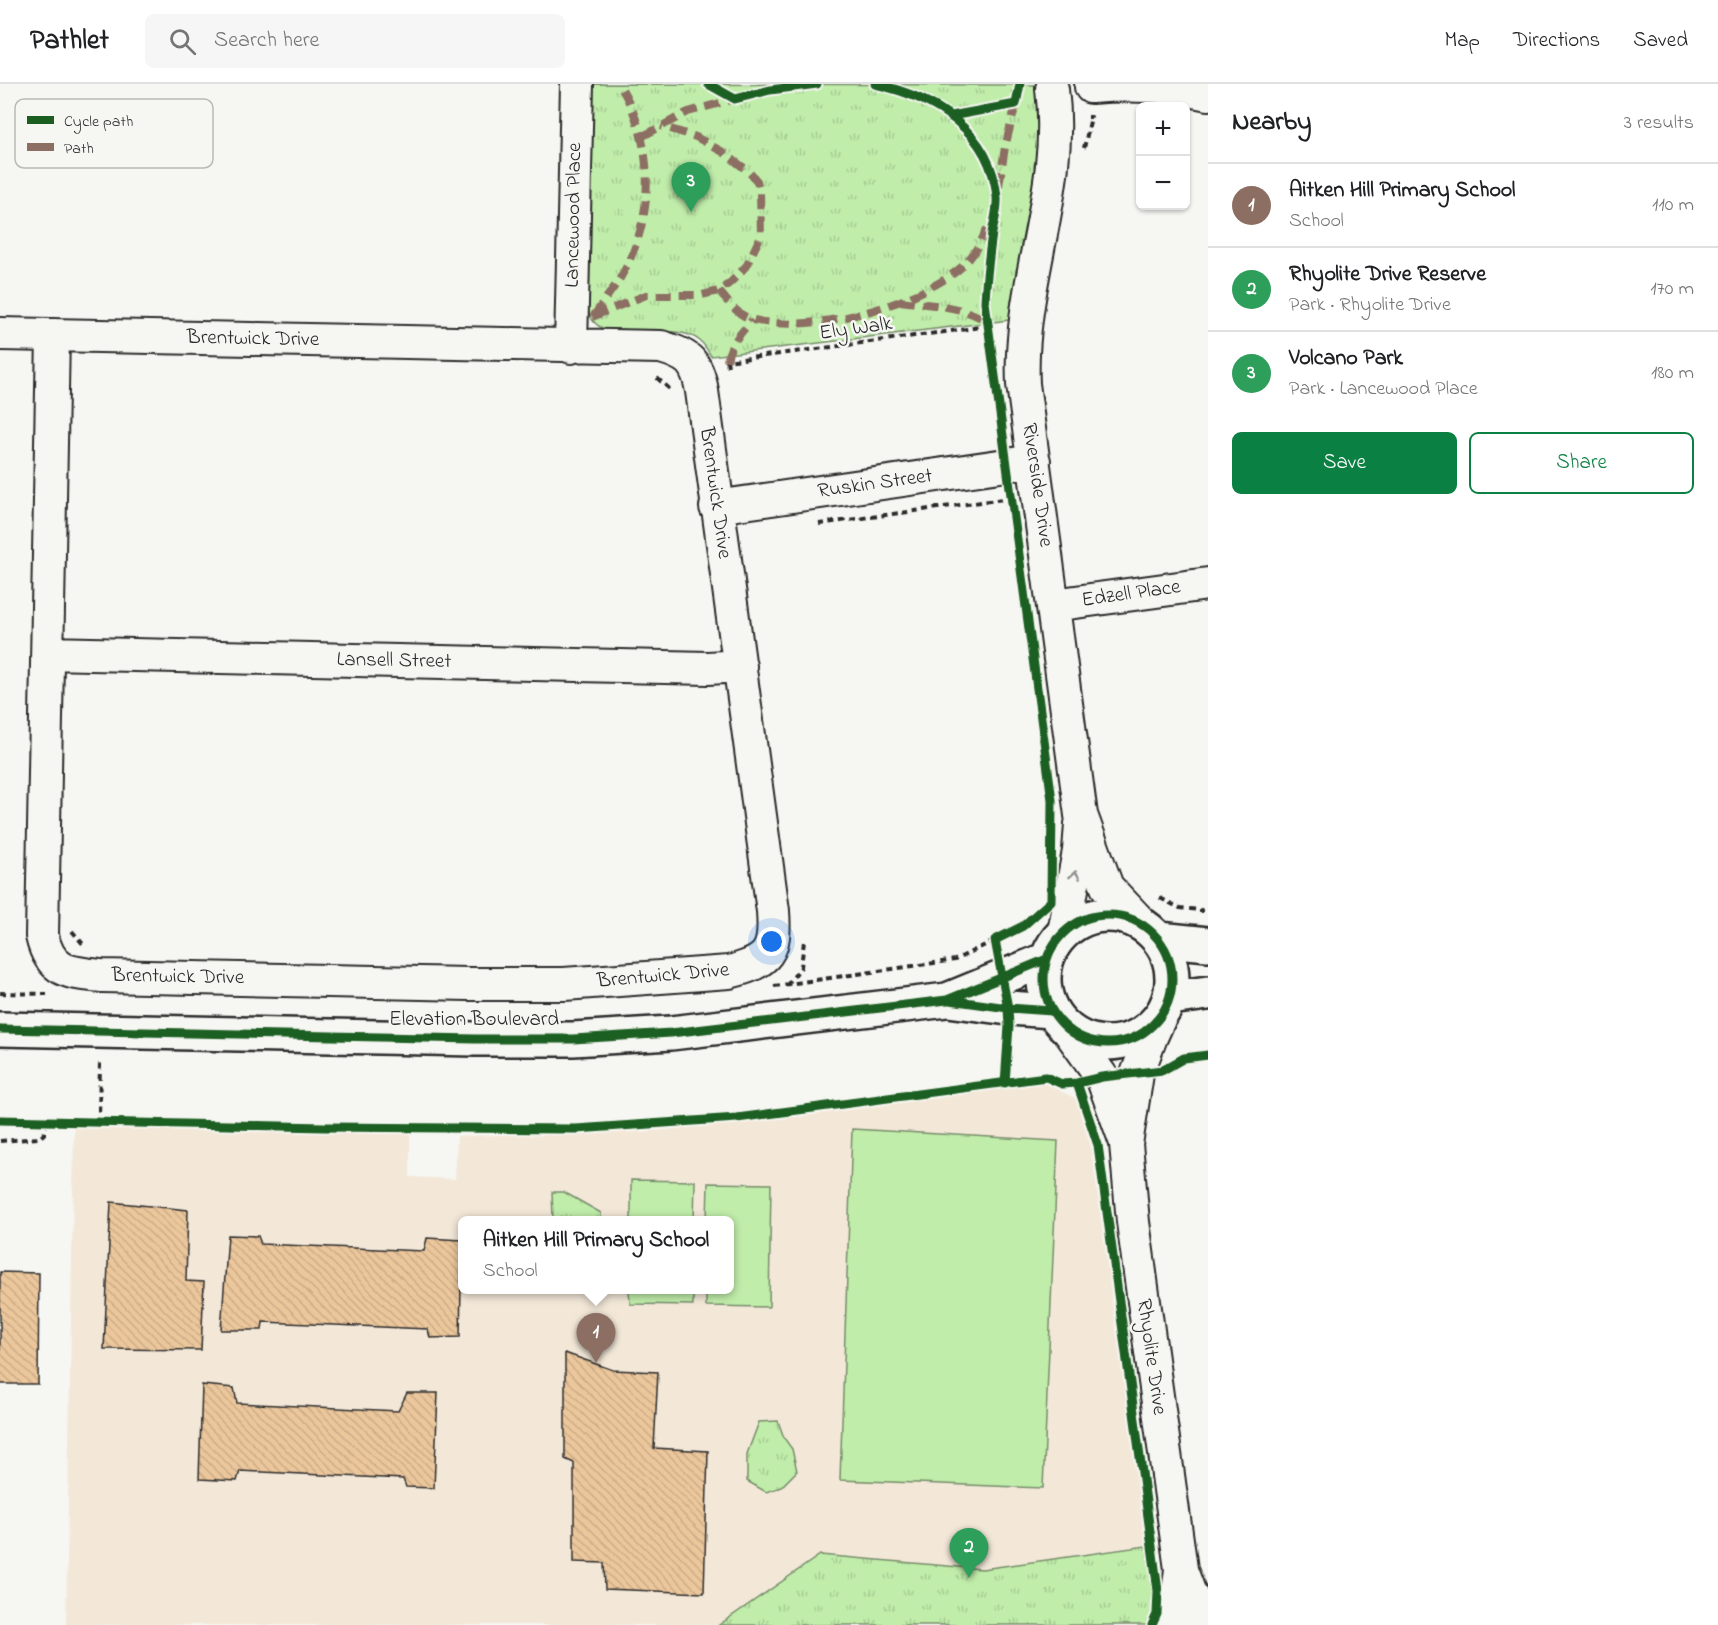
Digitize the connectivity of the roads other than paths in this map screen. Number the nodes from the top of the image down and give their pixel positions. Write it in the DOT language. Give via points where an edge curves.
graph roads {
  1 [pos="577,84"];
  2 [pos="1163,85"];
  3 [pos="1071,94"];
  4 [pos="1208,94"];
  5 [pos="0,334"];
  6 [pos="53,335"];
  7 [pos="571,347"];
  8 [pos="1021,463"];
  9 [pos="717,507"];
  10 [pos="1208,584"];
  11 [pos="1053,605"];
  12 [pos="48,653"];
  13 [pos="741,666"];
  14 [pos="1081,815"];
  15 [pos="1151,932"];
  16 [pos="1208,944"];
  17 [pos="1055,946"];
  18 [pos="1208,993"];
  19 [pos="946,1000"];
  20 [pos="1165,1008"];
  21 [pos="1059,1019"];
  22 [pos="0,1029"];
  23 [pos="1126,1144"];
  24 [pos="1181,1569"];
  25 [pos="1175,1625"];
  26 [pos="1208,1625"];
  1 -- 7 [label="street, Lancewood Place"];
  2 -- 3 [label="street" via="1114,85"];
  2 -- 4 [label="street"];
  3 -- 8 [label="street, Riverside Drive" via="1069,154 1023,340"];
  5 -- 6 [label="street, Brentwick Drive"];
  6 -- 7 [label="street, Brentwick Drive"];
  6 -- 12 [label="street, Brentwick Drive"];
  7 -- 9 [label="street, Brentwick Drive" via="661,347 688,358 700,378"];
  8 -- 9 [label="street, Ruskin Street"];
  8 -- 11 [label="street, Riverside Drive"];
  9 -- 13 [label="street, Brentwick Drive"];
  10 -- 11 [label="street, Edzell Place"];
  11 -- 14 [label="street, Riverside Drive"];
  12 -- 13 [label="street, Lansell Street"];
  12 -- 13 [label="street, Brentwick Drive" via="42,936 52,962 78,974 102,976 468,984 564,984 729,972 750,967 772,948 773,911"];
  14 -- 15 [label="street, Riverside Drive" via="1107,887"];
  17 -- 14 [label="street, Riverside Drive, one-way" via="1079,851"];
  15 -- 16 [label="street"];
  15 -- 17 [label="street" via="1123,916 1101,915 1081,921"];
  15 -- 20 [label="street" via="1169,957 1173,978"];
  17 -- 19 [label="street, Elevation Boulevard" via="1004,977"];
  17 -- 21 [label="street" via="1044,976 1046,994"];
  18 -- 20 [label="street"];
  19 -- 21 [label="street, Elevation Boulevard"];
  19 -- 22 [label="street, Elevation Boulevard" via="681,1032 573,1039"];
  20 -- 21 [label="street" via="1145,1031 1126,1040 1084,1038"];
  20 -- 23 [label="street, Rhyolite Drive" via="1137,1074"];
  21 -- 23 [label="street, Rhyolite Drive" via="1102,1077"];
  23 -- 24 [label="street, Rhyolite Drive" via="1133,1222"];
  24 -- 25 [label="street, Rhyolite Drive"];
  24 -- 26 [label="street, Rhyolite Drive"];
}
